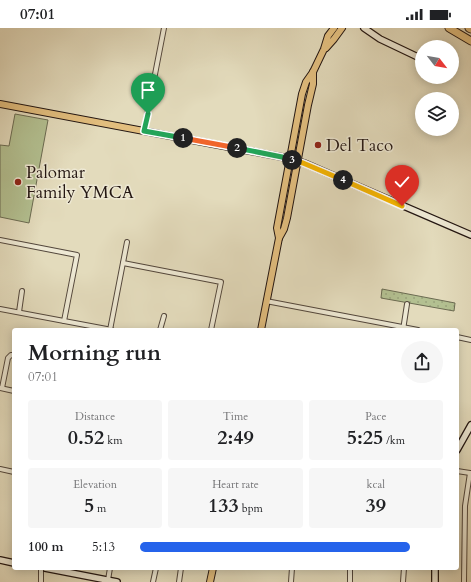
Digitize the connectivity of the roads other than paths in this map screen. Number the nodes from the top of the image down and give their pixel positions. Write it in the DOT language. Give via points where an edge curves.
graph roads {
  1 [pos="164,28"];
  2 [pos="334,28"];
  3 [pos="342,28"];
  4 [pos="364,28"];
  5 [pos="449,28"];
  6 [pos="471,41"];
  7 [pos="324,49"];
  8 [pos="415,56"];
  9 [pos="313,72"];
  10 [pos="0,104"];
  11 [pos="144,131"];
  12 [pos="290,159"];
  13 [pos="298,161"];
  14 [pos="471,235"];
  15 [pos="279,238"];
  16 [pos="0,240"];
  17 [pos="127,242"];
  18 [pos="123,263"];
  19 [pos="22,291"];
  20 [pos="266,301"];
  21 [pos="407,304"];
  22 [pos="0,309"];
  23 [pos="19,312"];
  24 [pos="164,316"];
  25 [pos="64,321"];
  26 [pos="101,328"];
  27 [pos="111,328"];
  28 [pos="161,328"];
  29 [pos="210,328"];
  30 [pos="261,328"];
  31 [pos="398,328"];
  32 [pos="403,328"];
  33 [pos="459,337"];
  34 [pos="471,340"];
  35 [pos="12,355"];
  36 [pos="1,388"];
  37 [pos="12,391"];
  38 [pos="471,425"];
  39 [pos="459,446"];
  40 [pos="0,469"];
  41 [pos="459,471"];
  42 [pos="12,472"];
  43 [pos="470,473"];
  44 [pos="0,560"];
  45 [pos="12,563"];
  46 [pos="41,570"];
  47 [pos="64,570"];
  48 [pos="110,570"];
  49 [pos="156,570"];
  50 [pos="181,570"];
  51 [pos="212,570"];
  52 [pos="292,570"];
  53 [pos="350,570"];
  54 [pos="404,570"];
  55 [pos="435,570"];
  56 [pos="90,579"];
  57 [pos="108,580"];
  58 [pos="41,582"];
  59 [pos="117,582"];
  60 [pos="153,582"];
  61 [pos="179,582"];
  62 [pos="210,582"];
  63 [pos="292,582"];
  64 [pos="350,582"];
  65 [pos="403,582"];
  66 [pos="435,582"];
  67 [pos="464,582"];
  1 -- 11 [label="street"];
  2 -- 7 [label="main road"];
  3 -- 7 [label="main road"];
  4 -- 8 [label="street" via="380,39"];
  5 -- 6 [label="highway"];
  7 -- 9 [label="main road"];
  9 -- 12 [label="main road" via="302,94"];
  9 -- 13 [label="main road"];
  10 -- 11 [label="main road"];
  11 -- 12 [label="main road"];
  12 -- 13 [label="main road"];
  12 -- 15 [label="main road" via="277,228"];
  13 -- 14 [label="street"];
  13 -- 15 [label="main road" via="284,229"];
  15 -- 20 [label="main road"];
  16 -- 25 [label="street" via="77,254"];
  17 -- 18 [label="street"];
  18 -- 27 [label="street"];
  18 -- 29 [label="street" via="221,282"];
  19 -- 23 [label="street"];
  20 -- 30 [label="main road"];
  20 -- 31 [label="street"];
  21 -- 32 [label="street"];
  22 -- 23 [label="street"];
  23 -- 25 [label="street"];
  24 -- 28 [label="street"];
  25 -- 26 [label="street"];
  33 -- 34 [label="street"];
  35 -- 36 [label="street" via="8,358"];
  36 -- 37 [label="street"];
  38 -- 39 [label="street"];
  40 -- 42 [label="street"];
  41 -- 43 [label="street"];
  43 -- 67 [label="street" via="465,506"];
  44 -- 45 [label="street"];
  46 -- 58 [label="street"];
  47 -- 56 [label="street"];
  48 -- 57 [label="street"];
  49 -- 60 [label="street"];
  50 -- 61 [label="street"];
  51 -- 62 [label="main road"];
  52 -- 63 [label="street"];
  53 -- 64 [label="street"];
  54 -- 65 [label="street"];
  55 -- 66 [label="street"];
  56 -- 57 [label="street"];
  57 -- 59 [label="street"];
}
